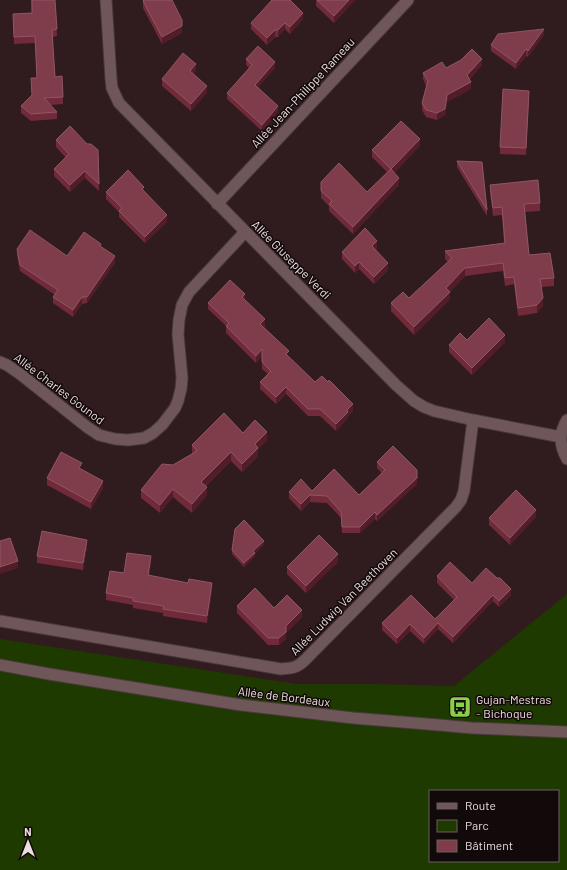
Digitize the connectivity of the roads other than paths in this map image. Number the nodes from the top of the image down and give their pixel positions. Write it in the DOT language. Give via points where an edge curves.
graph roads {
  1 [pos="106,0"];
  2 [pos="408,0"];
  3 [pos="217,204"];
  4 [pos="245,232"];
  5 [pos="0,362"];
  6 [pos="473,420"];
  7 [pos="567,420"];
  8 [pos="561,437"];
  9 [pos="567,459"];
  10 [pos="0,621"];
  11 [pos="0,665"];
  12 [pos="567,732"];
  1 -- 3 [label="street, Allée Giuseppe Verdi" via="110,79 119,103"];
  2 -- 3 [label="street, Allée Jean-Philippe Rameau"];
  3 -- 4 [label="street, Allée Giuseppe Verdi"];
  4 -- 5 [label="street, Allée Charles Gounod" via="189,292 182,305 178,334 182,378 178,401 162,425 144,438 128,440 99,435 20,374"];
  4 -- 6 [label="street, Allée Giuseppe Verdi" via="414,401 434,411"];
  6 -- 8 [label="street, Allée Giuseppe Verdi"];
  6 -- 10 [label="street, Allée Ludwig Van Beethoven" via="464,491 456,508 299,666 281,669"];
  7 -- 8 [label="street"];
  8 -- 9 [label="street" via="562,451"];
  11 -- 12 [label="street, Allée de Bordeaux" via="241,705 472,728"];
}
